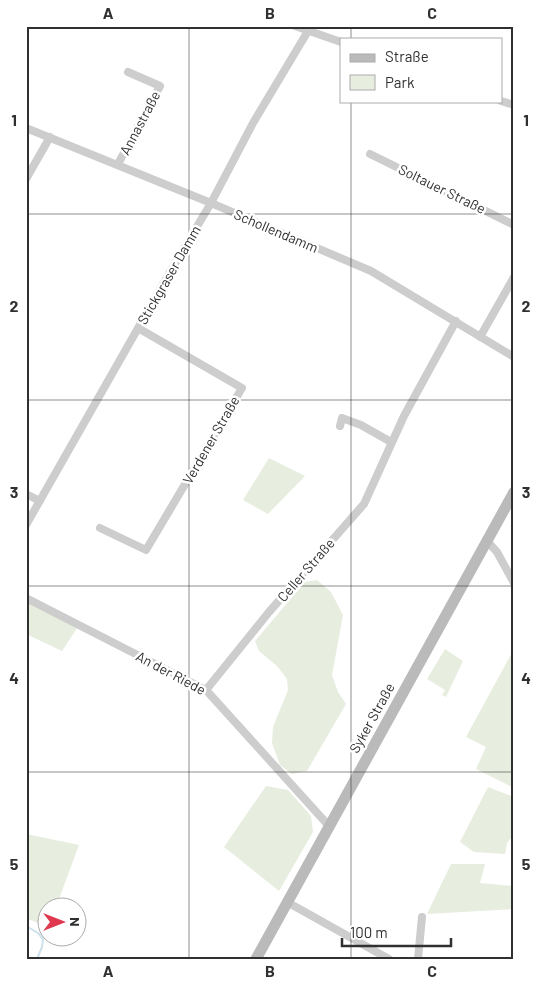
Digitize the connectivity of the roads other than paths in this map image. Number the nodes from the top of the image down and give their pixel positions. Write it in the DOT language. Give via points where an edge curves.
graph roads {
  1 [pos="295,26"];
  2 [pos="309,28"];
  3 [pos="340,42"];
  4 [pos="128,72"];
  5 [pos="502,101"];
  6 [pos="514,106"];
  7 [pos="26,128"];
  8 [pos="50,137"];
  9 [pos="370,154"];
  10 [pos="118,164"];
  11 [pos="26,179"];
  12 [pos="211,203"];
  13 [pos="514,225"];
  14 [pos="514,277"];
  15 [pos="456,321"];
  16 [pos="138,328"];
  17 [pos="480,337"];
  18 [pos="514,357"];
  19 [pos="340,426"];
  20 [pos="391,442"];
  21 [pos="514,492"];
  22 [pos="26,494"];
  23 [pos="40,501"];
  24 [pos="26,525"];
  25 [pos="100,528"];
  26 [pos="487,540"];
  27 [pos="514,583"];
  28 [pos="26,598"];
  29 [pos="206,690"];
  30 [pos="329,826"];
  31 [pos="287,902"];
  32 [pos="422,917"];
  33 [pos="256,959"];
  34 [pos="388,959"];
  35 [pos="418,959"];
  1 -- 2 [label="street"];
  2 -- 3 [label="street"];
  2 -- 12 [label="street, Stickgraser Damm" via="252,123"];
  4 -- 10 [label="street, Annastraße" via="160,86"];
  5 -- 6 [label="street"];
  7 -- 8 [label="street, Schollendamm"];
  8 -- 10 [label="street, Schollendamm"];
  8 -- 11 [label="street"];
  9 -- 13 [label="street, Soltauer Straße"];
  10 -- 12 [label="street, Schollendamm"];
  12 -- 15 [label="street, Schollendamm" via="371,271"];
  12 -- 16 [label="street, Stickgraser Damm"];
  14 -- 17 [label="street"];
  15 -- 17 [label="street, Schollendamm"];
  15 -- 20 [label="street, Celler Straße"];
  16 -- 23 [label="street, Stickgraser Damm"];
  16 -- 25 [label="street, Verdener Straße" via="242,388 146,550"];
  17 -- 18 [label="street, Schollendamm"];
  19 -- 20 [label="street" via="342,418"];
  20 -- 29 [label="street, Celler Straße" via="364,504"];
  21 -- 26 [label="main road, Syker Straße"];
  22 -- 23 [label="street"];
  23 -- 24 [label="street, Stickgraser Damm"];
  26 -- 27 [label="street"];
  26 -- 30 [label="main road, Syker Straße"];
  28 -- 29 [label="street, An der Riede"];
  29 -- 30 [label="street, An der Riede"];
  30 -- 31 [label="main road, Syker Straße"];
  31 -- 33 [label="main road, Syker Straße"];
  31 -- 34 [label="street"];
  32 -- 35 [label="street"];
}
